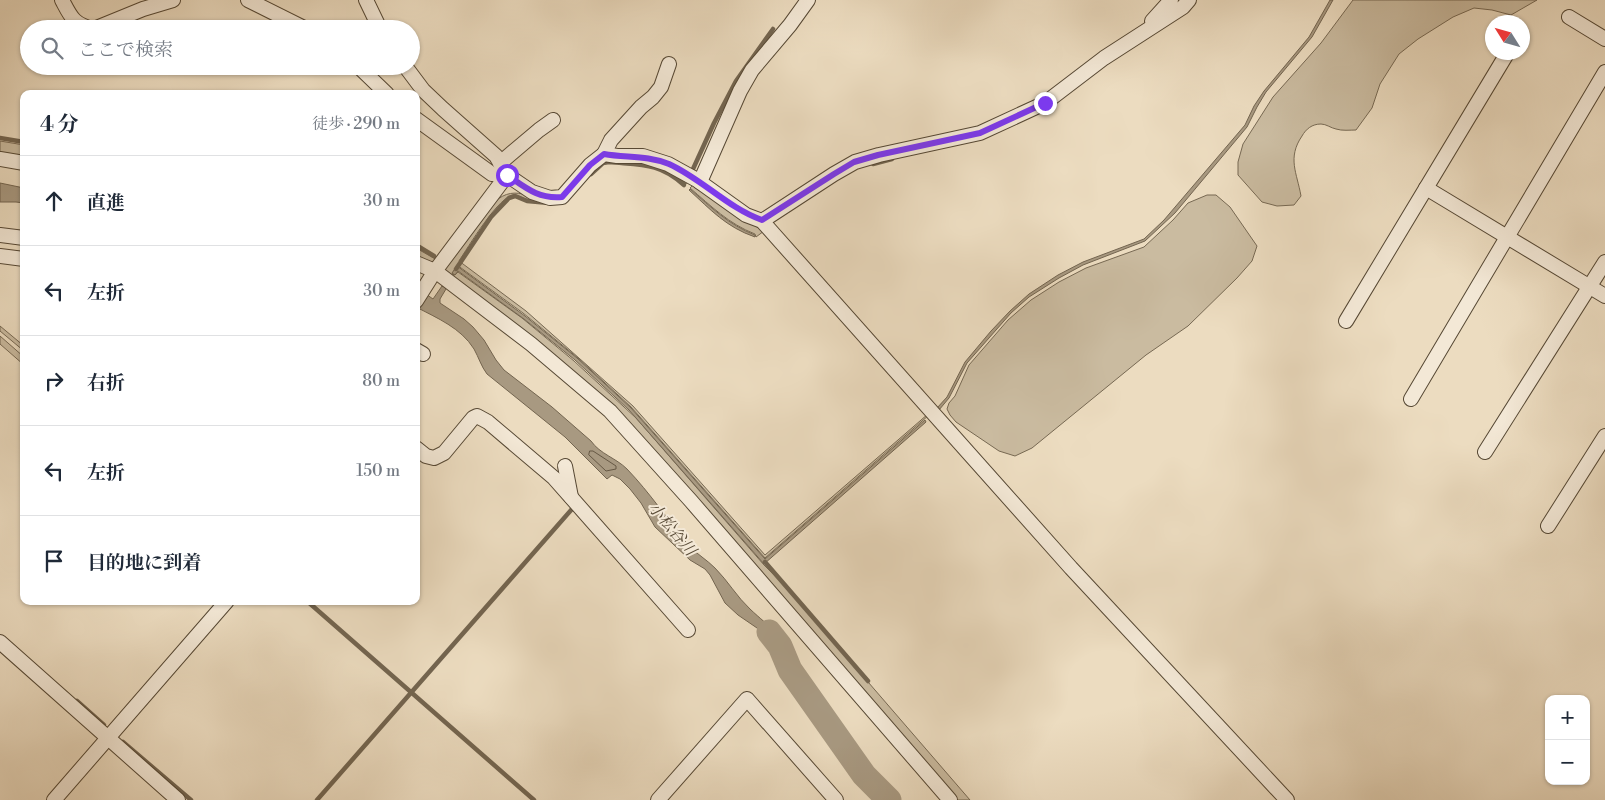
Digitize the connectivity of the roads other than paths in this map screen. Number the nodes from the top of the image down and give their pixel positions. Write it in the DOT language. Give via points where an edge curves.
graph roads {
  1 [pos="62,0"];
  2 [pos="173,0"];
  3 [pos="248,0"];
  4 [pos="366,0"];
  5 [pos="808,0"];
  6 [pos="1171,0"];
  7 [pos="1189,0"];
  8 [pos="1569,17"];
  9 [pos="74,20"];
  10 [pos="116,20"];
  11 [pos="288,20"];
  12 [pos="376,20"];
  13 [pos="1144,31"];
  14 [pos="1605,39"];
  15 [pos="1503,60"];
  16 [pos="669,64"];
  17 [pos="1605,72"];
  18 [pos="367,75"];
  19 [pos="412,75"];
  20 [pos="383,90"];
  21 [pos="553,120"];
  22 [pos="420,122"];
  23 [pos="604,154"];
  24 [pos="0,159"];
  25 [pos="20,162"];
  26 [pos="504,169"];
  27 [pos="700,182"];
  28 [pos="1426,188"];
  29 [pos="762,220"];
  30 [pos="0,235"];
  31 [pos="1508,236"];
  32 [pos="20,238"];
  33 [pos="0,256"];
  34 [pos="20,258"];
  35 [pos="1605,262"];
  36 [pos="420,266"];
  37 [pos="433,275"];
  38 [pos="1590,287"];
  39 [pos="420,295"];
  40 [pos="1605,296"];
  41 [pos="1346,322"];
  42 [pos="1411,399"];
  43 [pos="1605,436"];
  44 [pos="420,451"];
  45 [pos="1485,452"];
  46 [pos="565,466"];
  47 [pos="572,498"];
  48 [pos="1548,526"];
  49 [pos="224,605"];
  50 [pos="688,630"];
  51 [pos="0,642"];
  52 [pos="108,737"];
  53 [pos="54,800"];
  54 [pos="178,800"];
  55 [pos="658,800"];
  56 [pos="836,800"];
  57 [pos="950,800"];
  58 [pos="1287,800"];
  1 -- 9 [label="street"];
  2 -- 10 [label="street"];
  3 -- 11 [label="street"];
  4 -- 12 [label="street"];
  5 -- 27 [label="street" via="752,70"];
  6 -- 13 [label="street"];
  7 -- 13 [label="street"];
  8 -- 14 [label="street"];
  13 -- 29 [label="street" via="1045,103 980,133 854,162"];
  15 -- 28 [label="street"];
  16 -- 23 [label="street" via="661,87 611,140"];
  17 -- 31 [label="street"];
  18 -- 20 [label="street"];
  19 -- 26 [label="street" via="428,95 496,156"];
  21 -- 26 [label="street" via="539,130"];
  22 -- 26 [label="street" via="492,174"];
  23 -- 26 [label="street" via="562,197 550,198 532,192"];
  23 -- 27 [label="street" via="642,156 668,164"];
  24 -- 25 [label="street"];
  26 -- 37 [label="street"];
  27 -- 29 [label="street" via="746,215"];
  28 -- 31 [label="street"];
  28 -- 41 [label="street"];
  29 -- 58 [label="street" via="1071,568"];
  30 -- 32 [label="street"];
  31 -- 38 [label="street"];
  31 -- 42 [label="street"];
  33 -- 34 [label="street"];
  35 -- 38 [label="street"];
  36 -- 37 [label="street"];
  37 -- 39 [label="street"];
  37 -- 57 [label="street" via="531,344 610,411"];
  38 -- 40 [label="street"];
  38 -- 45 [label="street"];
  43 -- 48 [label="street"];
  44 -- 47 [label="street" via="434,458 444,453 478,416 554,478"];
  46 -- 47 [label="street"];
  47 -- 50 [label="street"];
  49 -- 52 [label="street"];
  51 -- 52 [label="street"];
  52 -- 53 [label="street"];
  52 -- 54 [label="street"];
  55 -- 56 [label="street" via="747,699"];
}
